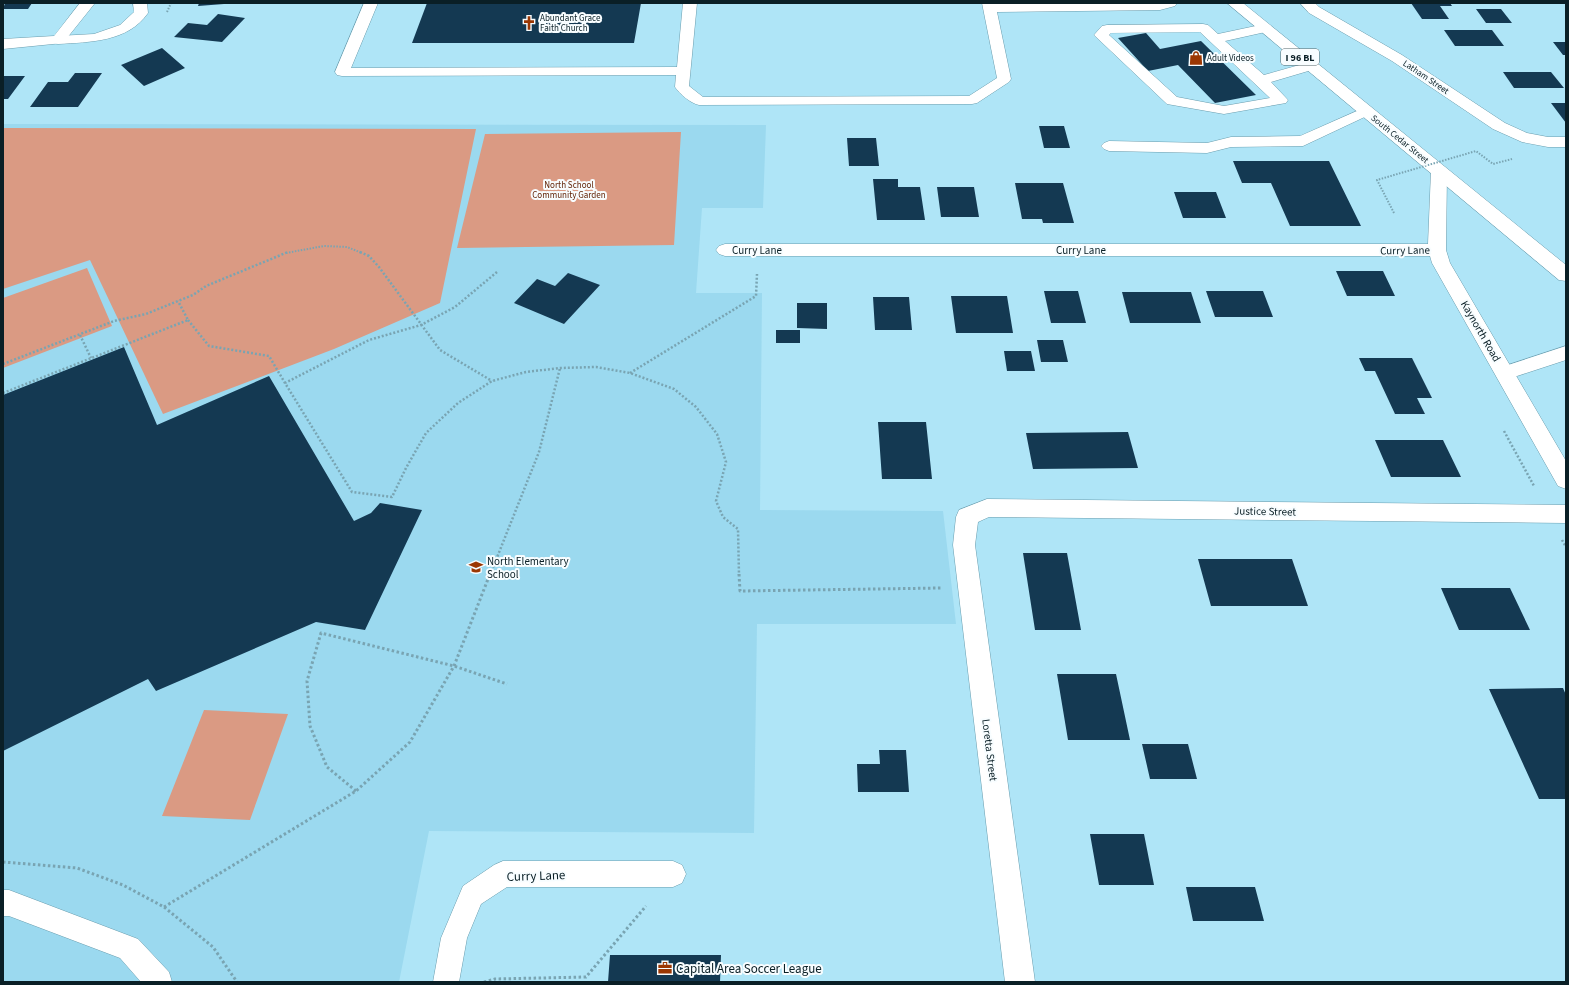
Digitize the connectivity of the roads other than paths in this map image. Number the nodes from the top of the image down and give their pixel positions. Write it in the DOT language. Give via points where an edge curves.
graph roads {
  1 [pos="88,3"];
  2 [pos="140,3"];
  3 [pos="372,3"];
  4 [pos="690,3"];
  5 [pos="1170,3"];
  6 [pos="1234,3"];
  7 [pos="1307,3"];
  8 [pos="989,5"];
  9 [pos="1265,28"];
  10 [pos="1216,39"];
  11 [pos="58,40"];
  12 [pos="3,44"];
  13 [pos="1310,66"];
  14 [pos="684,71"];
  15 [pos="1261,80"];
  16 [pos="1366,111"];
  17 [pos="1566,142"];
  18 [pos="1109,146"];
  19 [pos="1439,171"];
  20 [pos="725,250"];
  21 [pos="1438,250"];
  22 [pos="1566,275"];
  23 [pos="1566,353"];
  24 [pos="1504,373"];
  25 [pos="1566,480"];
  26 [pos="1557,514"];
  27 [pos="967,517"];
  28 [pos="673,874"];
  29 [pos="3,903"];
  30 [pos="159,982"];
  31 [pos="446,982"];
  32 [pos="1020,982"];
  1 -- 11 [label="street"];
  2 -- 11 [label="lane" via="140,13 125,28 96,38"];
  3 -- 14 [label="lane" via="342,72"];
  4 -- 14 [label="lane"];
  5 -- 8 [label="lane" via="1160,6"];
  6 -- 9 [label="street, South Cedar Street / I 96 BL"];
  7 -- 17 [label="street, Latham Street" via="1314,10 1397,58 1500,126 1522,137 1548,142"];
  8 -- 14 [label="lane" via="1004,79 972,100 699,101 682,87"];
  9 -- 10 [label="lane"];
  9 -- 13 [label="street, South Cedar Street / I 96 BL"];
  10 -- 15 [label="lane"];
  10 -- 15 [label="lane" via="1203,28 1108,29 1101,36 1172,101 1224,110 1281,100"];
  11 -- 12 [label="street"];
  13 -- 15 [label="lane"];
  13 -- 16 [label="street, South Cedar Street / I 96 BL"];
  16 -- 18 [label="lane" via="1303,141 1231,142 1207,148"];
  16 -- 19 [label="street, South Cedar Street / I 96 BL"];
  19 -- 21 [label="street, Kaynorth Road"];
  19 -- 22 [label="street, South Cedar Street / I 96 BL"];
  20 -- 21 [label="street, Curry Lane"];
  21 -- 24 [label="street, Kaynorth Road" via="1441,263"];
  23 -- 24 [label="lane"];
  24 -- 25 [label="street, Kaynorth Road"];
  26 -- 27 [label="street, Justice Street" via="987,508"];
  27 -- 32 [label="street, Loretta Street" via="964,545"];
  28 -- 31 [label="lane, Curry Lane" via="503,874 472,895 454,938"];
  29 -- 30 [label="lane" via="9,903 128,948"];
}
